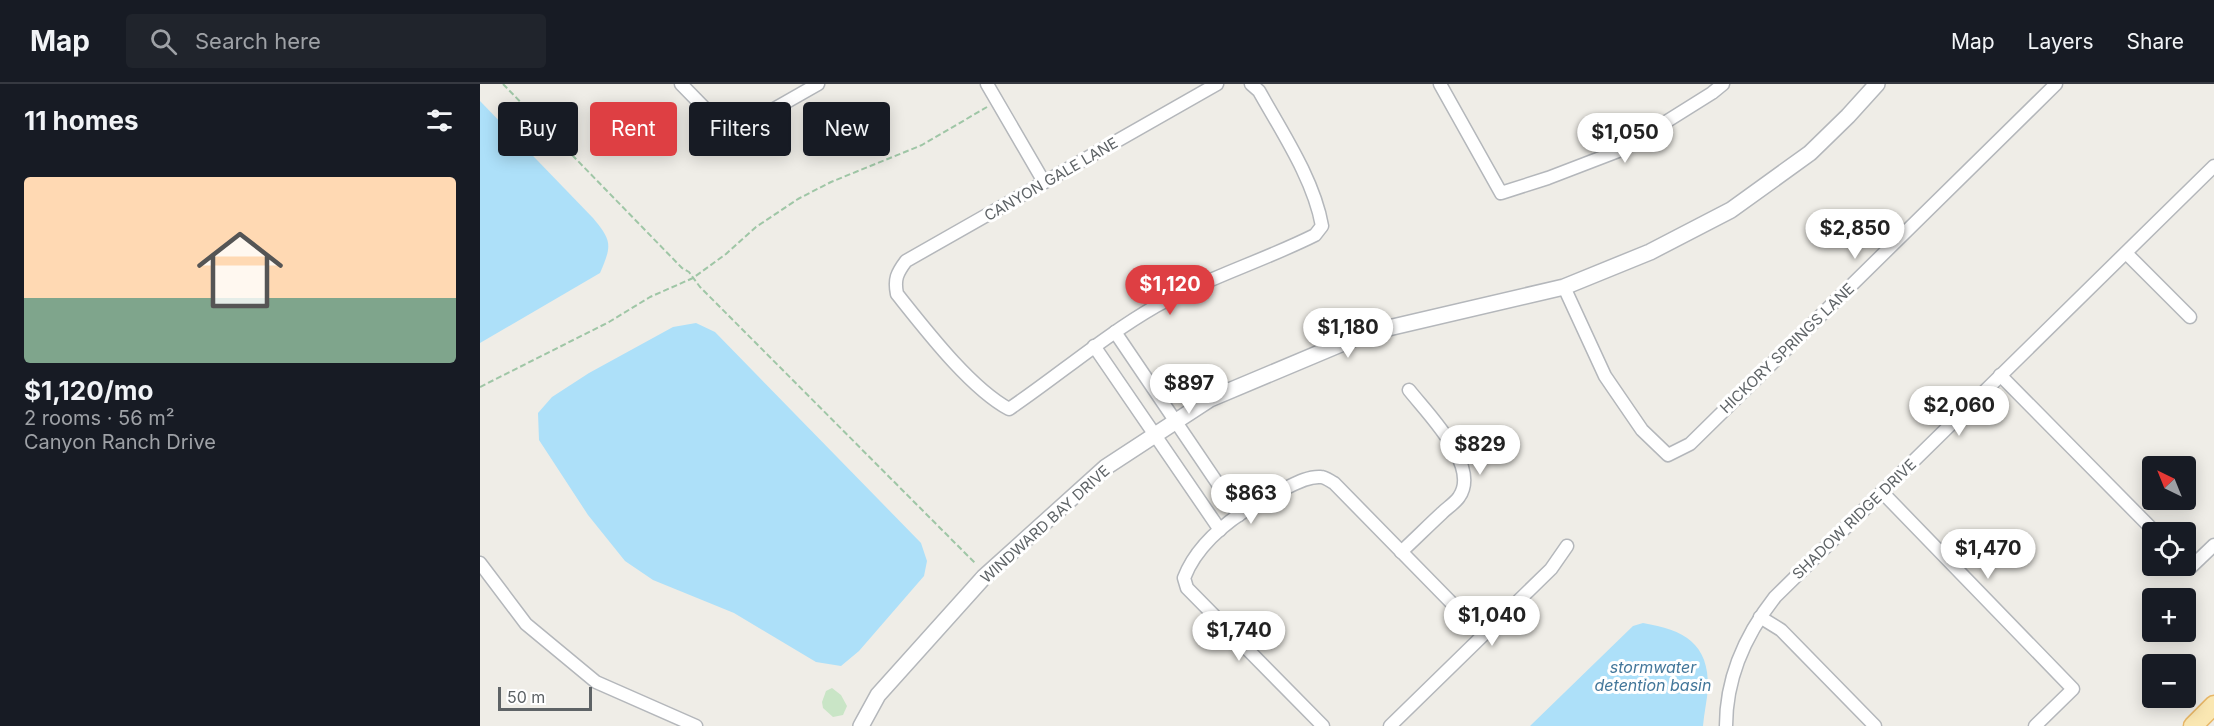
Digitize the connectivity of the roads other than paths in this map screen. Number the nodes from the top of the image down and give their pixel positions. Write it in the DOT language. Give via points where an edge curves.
graph roads {
  1 [pos="681,84"];
  2 [pos="818,84"];
  3 [pos="987,84"];
  4 [pos="1217,84"];
  5 [pos="1251,84"];
  6 [pos="1440,84"];
  7 [pos="1723,84"];
  8 [pos="1877,84"];
  9 [pos="2056,84"];
  10 [pos="2214,166"];
  11 [pos="1044,182"];
  12 [pos="2126,253"];
  13 [pos="1564,287"];
  14 [pos="2190,317"];
  15 [pos="1115,332"];
  16 [pos="1094,346"];
  17 [pos="2000,375"];
  18 [pos="1408,390"];
  19 [pos="1175,422"];
  20 [pos="1155,435"];
  21 [pos="1882,492"];
  22 [pos="1239,515"];
  23 [pos="2145,522"];
  24 [pos="1220,530"];
  25 [pos="2214,545"];
  26 [pos="1567,546"];
  27 [pos="1401,552"];
  28 [pos="2196,559"];
  29 [pos="480,563"];
  30 [pos="1760,617"];
  31 [pos="1483,635"];
  32 [pos="2214,705"];
  33 [pos="696,726"];
  34 [pos="861,726"];
  35 [pos="1323,726"];
  36 [pos="1390,726"];
  37 [pos="1726,726"];
  38 [pos="1875,726"];
  39 [pos="2035,726"];
  40 [pos="2193,726"];
  1 -- 2 [label="street" via="730,134"];
  3 -- 11 [label="street"];
  4 -- 11 [label="street, CANYON GALE LANE"];
  5 -- 15 [label="street" via="1259,91 1305,178 1322,226 1316,236 1198,285"];
  6 -- 7 [label="street" via="1501,193 1621,150"];
  8 -- 13 [label="street, WINDWARD BAY DRIVE" via="1810,153 1731,210 1650,252"];
  9 -- 13 [label="street, HICKORY SPRINGS LANE" via="1690,444 1668,455 1642,430 1605,376"];
  10 -- 12 [label="street, SHADOW RIDGE DRIVE"];
  11 -- 16 [label="street, CANYON GALE LANE" via="906,261 894,282 897,294 994,401 1009,409"];
  12 -- 14 [label="street"];
  12 -- 17 [label="street, SHADOW RIDGE DRIVE"];
  13 -- 19 [label="street, WINDWARD BAY DRIVE" via="1367,333 1210,399"];
  15 -- 16 [label="street"];
  15 -- 19 [label="street"];
  16 -- 20 [label="street"];
  17 -- 21 [label="street, SHADOW RIDGE DRIVE"];
  17 -- 23 [label="street"];
  18 -- 27 [label="street" via="1461,462 1465,485 1459,497"];
  19 -- 20 [label="street, WINDWARD BAY DRIVE"];
  19 -- 22 [label="street"];
  20 -- 24 [label="street"];
  20 -- 34 [label="street, WINDWARD BAY DRIVE" via="1106,467 984,578 878,694"];
  21 -- 30 [label="street, SHADOW RIDGE DRIVE" via="1785,586"];
  21 -- 39 [label="street" via="2073,689"];
  22 -- 24 [label="street"];
  22 -- 27 [label="street" via="1302,480 1322,477 1334,483"];
  24 -- 35 [label="street" via="1190,563 1184,578 1187,588"];
  25 -- 28 [label="street"];
  26 -- 31 [label="street" via="1551,569"];
  27 -- 31 [label="street"];
  29 -- 33 [label="street" via="526,624 596,682"];
  30 -- 37 [label="street, SHADOW RIDGE DRIVE" via="1737,662"];
  30 -- 38 [label="street" via="1782,630"];
  31 -- 36 [label="street"];
  32 -- 40 [label="main road"];
}
